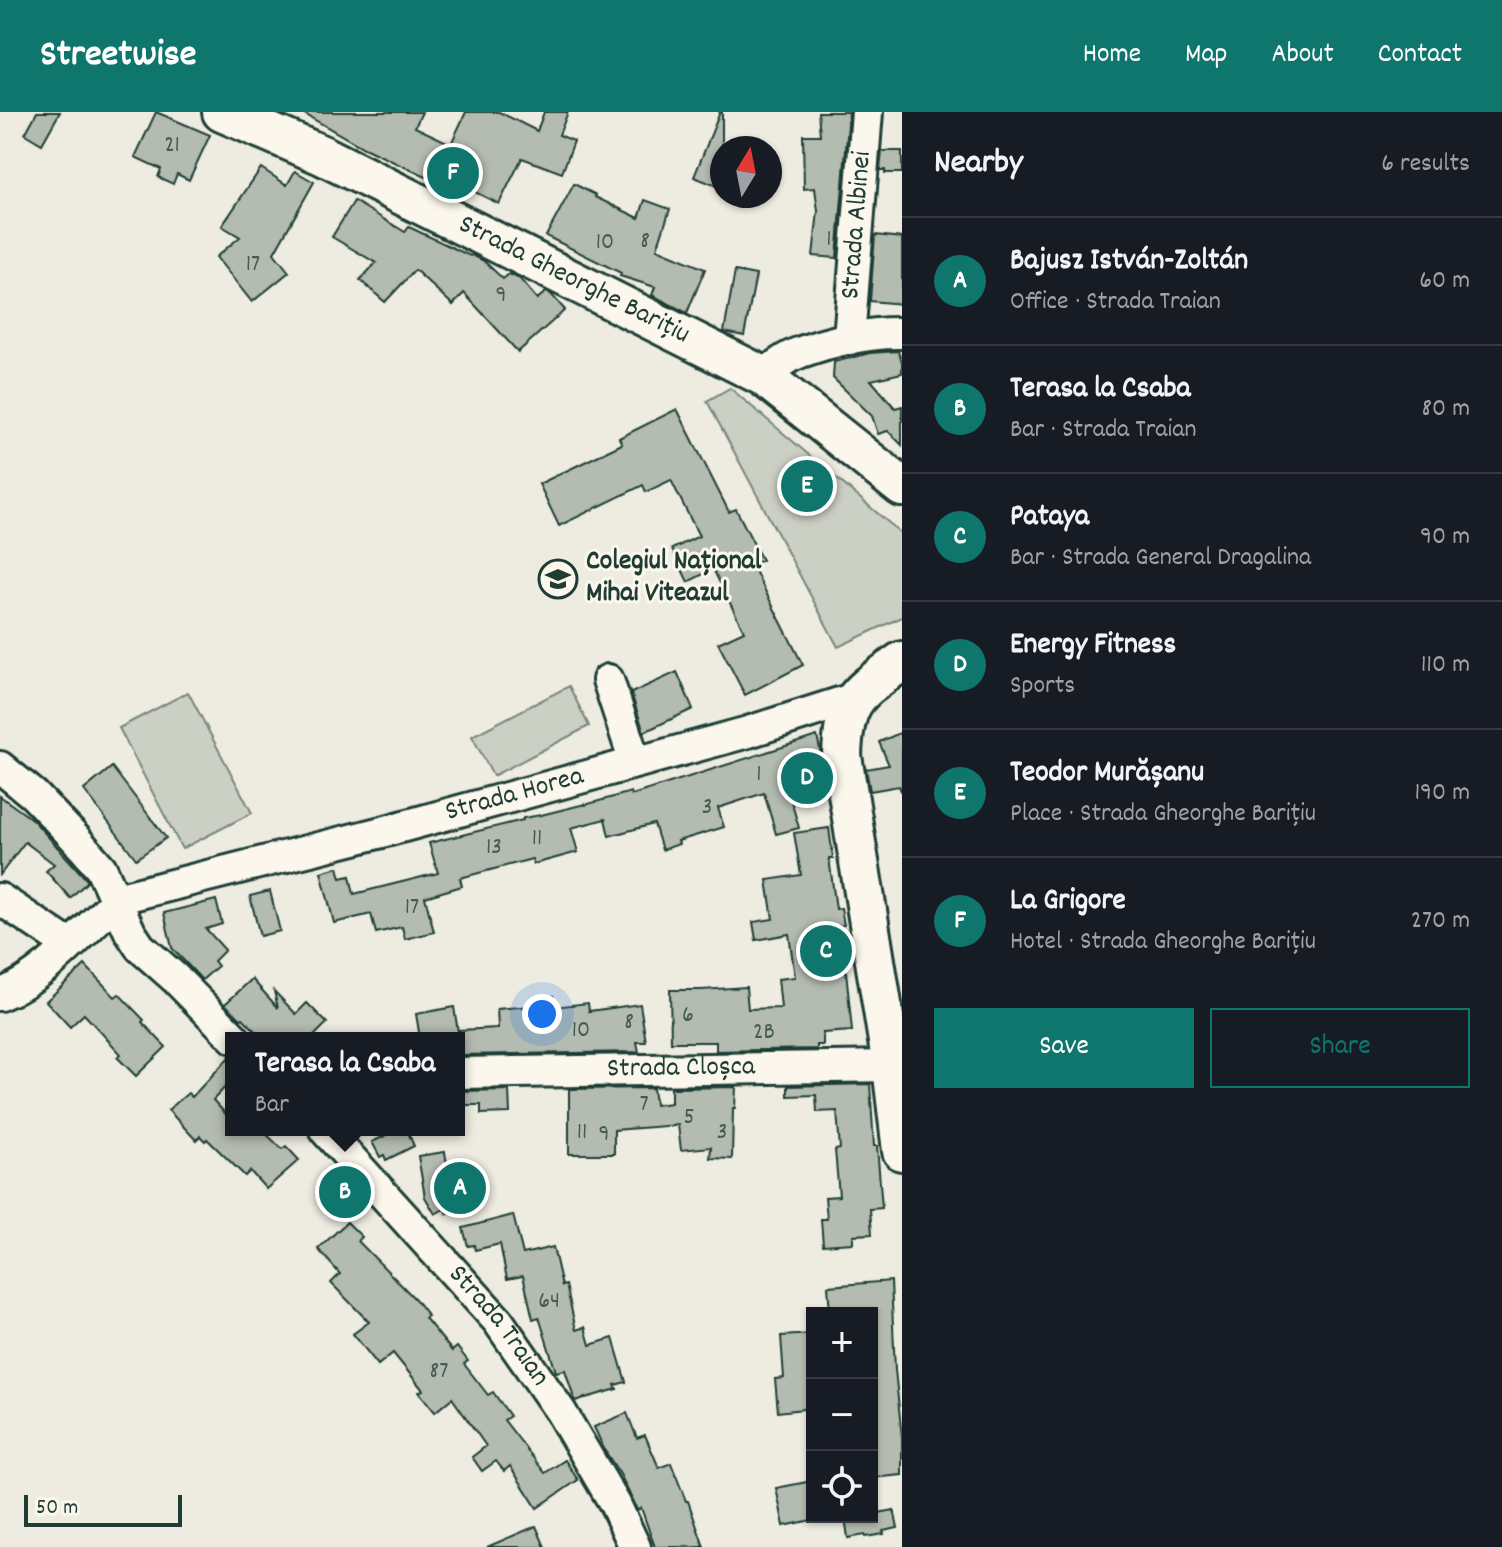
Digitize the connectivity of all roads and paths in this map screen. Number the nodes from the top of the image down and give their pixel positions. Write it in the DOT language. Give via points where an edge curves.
graph roads {
  1 [pos="222,112"];
  2 [pos="867,112"];
  3 [pos="902,333"];
  4 [pos="849,339"];
  5 [pos="763,376"];
  6 [pos="902,487"];
  7 [pos="902,661"];
  8 [pos="608,680"];
  9 [pos="855,698"];
  10 [pos="637,762"];
  11 [pos="0,767"];
  12 [pos="0,899"];
  13 [pos="116,899"];
  14 [pos="69,945"];
  15 [pos="0,995"];
  16 [pos="228,1032"];
  17 [pos="897,1065"];
  18 [pos="465,1073"];
  19 [pos="330,1136"];
  20 [pos="902,1151"];
  21 [pos="635,1547"];
  1 -- 5 [label="main road, Strada Gheorghe Barițiu" via="342,165"];
  2 -- 4 [label="street, Strada Albinei"];
  3 -- 4 [label="street"];
  4 -- 5 [label="street" via="800,352"];
  5 -- 6 [label="main road, Strada Gheorghe Barițiu"];
  7 -- 9 [label="main road, Strada Horea"];
  8 -- 10 [label="street"];
  9 -- 10 [label="street, Strada Horea"];
  9 -- 17 [label="main road" via="847,714 842,756"];
  10 -- 13 [label="street, Strada Horea"];
  11 -- 13 [label="street" via="75,838 101,868"];
  12 -- 14 [label="street"];
  13 -- 14 [label="street"];
  13 -- 16 [label="street" via="140,947"];
  14 -- 15 [label="street" via="47,966"];
  17 -- 18 [label="street, Strada Cloșca"];
  17 -- 20 [label="main road"];
  19 -- 21 [label="street, Strada Traian" via="498,1321 561,1412"];
}
